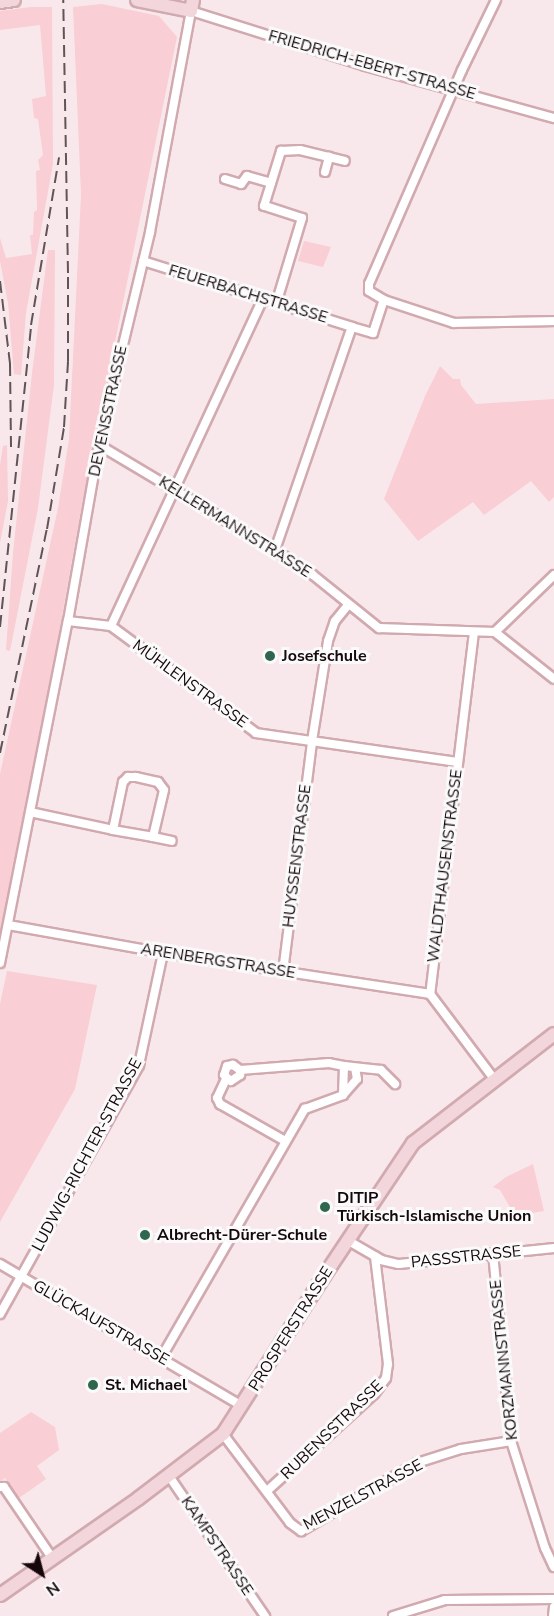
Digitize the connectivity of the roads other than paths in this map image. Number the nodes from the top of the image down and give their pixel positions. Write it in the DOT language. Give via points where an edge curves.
graph roads {
  1 [pos="14,0"];
  2 [pos="136,0"];
  3 [pos="496,0"];
  4 [pos="0,2"];
  5 [pos="192,6"];
  6 [pos="456,89"];
  7 [pos="554,118"];
  8 [pos="329,156"];
  9 [pos="345,161"];
  10 [pos="325,172"];
  11 [pos="225,179"];
  12 [pos="271,183"];
  13 [pos="143,261"];
  14 [pos="262,300"];
  15 [pos="384,300"];
  16 [pos="276,304"];
  17 [pos="554,321"];
  18 [pos="352,327"];
  19 [pos="99,446"];
  20 [pos="174,489"];
  21 [pos="275,550"];
  22 [pos="554,575"];
  23 [pos="348,605"];
  24 [pos="68,621"];
  25 [pos="111,626"];
  26 [pos="474,632"];
  27 [pos="495,632"];
  28 [pos="554,679"];
  29 [pos="312,741"];
  30 [pos="457,762"];
  31 [pos="30,812"];
  32 [pos="113,830"];
  33 [pos="153,837"];
  34 [pos="172,841"];
  35 [pos="8,925"];
  36 [pos="163,953"];
  37 [pos="0,963"];
  38 [pos="283,972"];
  39 [pos="430,994"];
  40 [pos="554,1034"];
  41 [pos="344,1066"];
  42 [pos="355,1068"];
  43 [pos="240,1070"];
  44 [pos="226,1079"];
  45 [pos="495,1079"];
  46 [pos="395,1084"];
  47 [pos="343,1095"];
  48 [pos="285,1141"];
  49 [pos="347,1240"];
  50 [pos="554,1248"];
  51 [pos="493,1253"];
  52 [pos="375,1257"];
  53 [pos="0,1264"];
  54 [pos="22,1277"];
  55 [pos="0,1314"];
  56 [pos="161,1358"];
  57 [pos="242,1406"];
  58 [pos="223,1434"];
  59 [pos="511,1441"];
  60 [pos="169,1476"];
  61 [pos="2,1487"];
  62 [pos="267,1491"];
  63 [pos="52,1559"];
  64 [pos="554,1567"];
  65 [pos="0,1595"];
  66 [pos="554,1599"];
  67 [pos="554,1607"];
  68 [pos="265,1616"];
  69 [pos="393,1616"];
  70 [pos="553,1616"];
  1 -- 4 [label="main road"];
  2 -- 5 [label="main road"];
  3 -- 6 [label="street"];
  5 -- 6 [label="street, FRIEDRICH-EBERT-STRASSE" via="365,66"];
  5 -- 13 [label="street, DEVENSSTRASSE"];
  6 -- 7 [label="street, FRIEDRICH-EBERT-STRASSE"];
  6 -- 15 [label="street" via="378,264 369,291"];
  8 -- 9 [label="street"];
  8 -- 10 [label="street"];
  8 -- 12 [label="street" via="281,151"];
  11 -- 12 [label="street" via="241,184 247,176"];
  12 -- 16 [label="street" via="264,206 302,218"];
  13 -- 14 [label="street, FEUERBACHSTRASSE"];
  13 -- 19 [label="street, DEVENSSTRASSE"];
  14 -- 16 [label="street, FEUERBACHSTRASSE"];
  14 -- 20 [label="street"];
  15 -- 17 [label="street" via="454,322"];
  15 -- 18 [label="street" via="373,333"];
  16 -- 18 [label="street, FEUERBACHSTRASSE"];
  18 -- 21 [label="street"];
  19 -- 20 [label="street, KELLERMANNSTRASSE"];
  19 -- 24 [label="street, DEVENSSTRASSE"];
  20 -- 21 [label="street, KELLERMANNSTRASSE"];
  20 -- 25 [label="street"];
  21 -- 23 [label="street, KELLERMANNSTRASSE"];
  22 -- 27 [label="street"];
  23 -- 26 [label="street, KELLERMANNSTRASSE" via="379,628"];
  23 -- 29 [label="street, HUYSSENSTRASSE" via="335,621 328,641"];
  24 -- 25 [label="street, MÜHLENSTRASSE"];
  24 -- 31 [label="street, DEVENSSTRASSE"];
  25 -- 29 [label="street, MÜHLENSTRASSE" via="256,733"];
  26 -- 27 [label="street, KELLERMANNSTRASSE"];
  26 -- 30 [label="street, WALDTHAUSENSTRASSE"];
  27 -- 28 [label="street"];
  29 -- 30 [label="street, MÜHLENSTRASSE"];
  29 -- 38 [label="street, HUYSSENSTRASSE"];
  30 -- 39 [label="street, WALDTHAUSENSTRASSE"];
  31 -- 32 [label="street"];
  31 -- 35 [label="street, DEVENSSTRASSE"];
  32 -- 33 [label="street"];
  32 -- 33 [label="street" via="123,782 136,777 158,782 164,790"];
  33 -- 34 [label="street"];
  35 -- 36 [label="street, ARENBERGSTRASSE"];
  35 -- 37 [label="street, DEVENSSTRASSE"];
  36 -- 38 [label="street, ARENBERGSTRASSE"];
  36 -- 54 [label="street, LUDWIG-RICHTER-STRASSE" via="139,1065"];
  38 -- 39 [label="street, ARENBERGSTRASSE"];
  39 -- 45 [label="street"];
  40 -- 45 [label="main road, PROSPERSTRASSE"];
  41 -- 42 [label="street"];
  41 -- 43 [label="street" via="328,1063"];
  41 -- 47 [label="street"];
  42 -- 46 [label="street" via="381,1070"];
  42 -- 47 [label="street" via="357,1079"];
  43 -- 44 [label="street" via="236,1079"];
  43 -- 44 [label="street" via="227,1066"];
  44 -- 48 [label="street" via="217,1098 220,1104"];
  45 -- 49 [label="main road, PROSPERSTRASSE" via="413,1143"];
  47 -- 48 [label="street" via="305,1109"];
  48 -- 56 [label="street"];
  49 -- 52 [label="street, PASSSTRASSE"];
  49 -- 57 [label="main road, PROSPERSTRASSE"];
  50 -- 51 [label="street, PASSSTRASSE"];
  51 -- 52 [label="street, PASSSTRASSE" via="399,1264"];
  51 -- 59 [label="street, KORZMANNSTRASSE"];
  52 -- 62 [label="street, RUBENSSTRASSE" via="386,1378 374,1394"];
  53 -- 54 [label="street, GLÜCKAUFSTRASSE"];
  54 -- 55 [label="street, LUDWIG-RICHTER-STRASSE"];
  54 -- 56 [label="street, GLÜCKAUFSTRASSE"];
  56 -- 57 [label="street, GLÜCKAUFSTRASSE"];
  57 -- 58 [label="main road, PROSPERSTRASSE"];
  58 -- 60 [label="main road, PROSPERSTRASSE"];
  58 -- 62 [label="street, MENZELSTRASSE"];
  59 -- 62 [label="street, MENZELSTRASSE" via="461,1449 417,1463 301,1531 290,1524"];
  59 -- 64 [label="street, KORZMANNSTRASSE" via="544,1548"];
  60 -- 63 [label="main road, PROSPERSTRASSE"];
  60 -- 68 [label="street, KAMPSTRASSE"];
  61 -- 63 [label="street"];
  63 -- 65 [label="main road, PROSPERSTRASSE"];
  66 -- 69 [label="street" via="445,1600"];
  67 -- 70 [label="street"];
}
